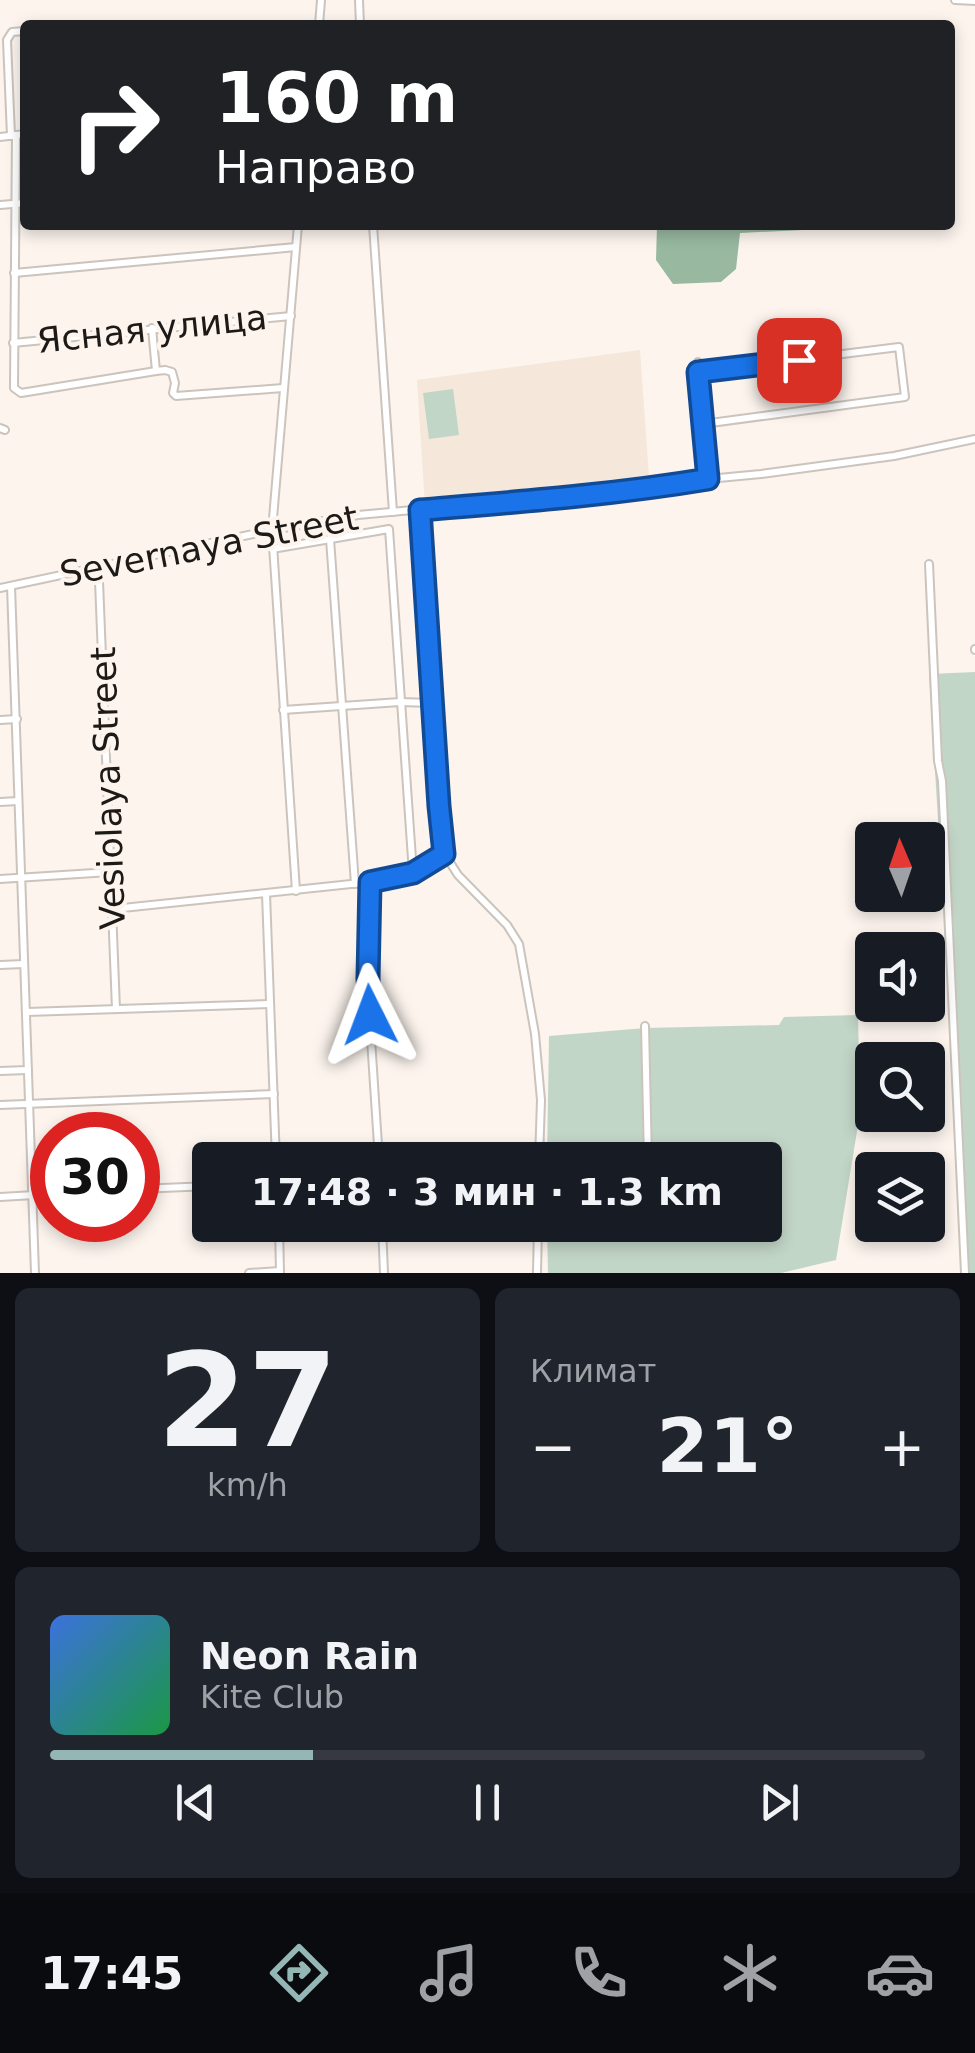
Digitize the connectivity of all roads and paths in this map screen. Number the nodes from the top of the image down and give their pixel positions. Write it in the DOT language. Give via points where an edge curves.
graph roads {
  1 [pos="955,0"];
  2 [pos="975,0"];
  3 [pos="20,31"];
  4 [pos="17,135"];
  5 [pos="0,137"];
  6 [pos="16,204"];
  7 [pos="20,204"];
  8 [pos="0,206"];
  9 [pos="298,230"];
  10 [pos="373,230"];
  11 [pos="296,247"];
  12 [pos="14,273"];
  13 [pos="291,316"];
  14 [pos="152,328"];
  15 [pos="14,343"];
  16 [pos="698,362"];
  17 [pos="156,372"];
  18 [pos="698,372"];
  19 [pos="284,388"];
  20 [pos="703,424"];
  21 [pos="975,439"];
  22 [pos="708,479"];
  23 [pos="420,510"];
  24 [pos="393,512"];
  25 [pos="272,530"];
  26 [pos="330,539"];
  27 [pos="272,549"];
  28 [pos="930,564"];
  29 [pos="96,567"];
  30 [pos="11,586"];
  31 [pos="0,588"];
  32 [pos="400,702"];
  33 [pos="432,703"];
  34 [pos="342,706"];
  35 [pos="283,710"];
  36 [pos="17,719"];
  37 [pos="0,720"];
  38 [pos="18,800"];
  39 [pos="0,802"];
  40 [pos="444,854"];
  41 [pos="110,872"];
  42 [pos="413,873"];
  43 [pos="20,878"];
  44 [pos="0,879"];
  45 [pos="370,882"];
  46 [pos="354,884"];
  47 [pos="296,891"];
  48 [pos="266,894"];
  49 [pos="113,908"];
  50 [pos="24,964"];
  51 [pos="0,965"];
  52 [pos="270,1004"];
  53 [pos="116,1009"];
  54 [pos="27,1012"];
  55 [pos="645,1026"];
  56 [pos="28,1070"];
  57 [pos="0,1072"];
  58 [pos="274,1094"];
  59 [pos="29,1104"];
  60 [pos="0,1105"];
  61 [pos="30,1134"];
  62 [pos="275,1142"];
  63 [pos="378,1142"];
  64 [pos="539,1142"];
  65 [pos="648,1142"];
  66 [pos="192,1187"];
  67 [pos="160,1188"];
  68 [pos="30,1195"];
  69 [pos="0,1197"];
  70 [pos="34,1242"];
  71 [pos="279,1242"];
  72 [pos="383,1242"];
  73 [pos="538,1242"];
  74 [pos="280,1272"];
  75 [pos="35,1273"];
  76 [pos="250,1273"];
  77 [pos="384,1273"];
  78 [pos="537,1273"];
  79 [pos="965,1273"];
  1 -- 2 [label="street"];
  3 -- 4 [label="street" via="7,40"];
  4 -- 5 [label="street"];
  4 -- 6 [label="street"];
  6 -- 7 [label="street"];
  6 -- 8 [label="street"];
  6 -- 12 [label="street"];
  9 -- 11 [label="street"];
  10 -- 24 [label="street"];
  11 -- 12 [label="street"];
  11 -- 13 [label="street"];
  12 -- 15 [label="street"];
  13 -- 14 [label="street, Ясная улица"];
  13 -- 19 [label="street"];
  14 -- 15 [label="street, Ясная улица"];
  14 -- 17 [label="street"];
  15 -- 17 [label="street" via="13,384 21,393"];
  16 -- 18 [label="street"];
  17 -- 19 [label="street" via="172,372 176,396"];
  18 -- 20 [label="street"];
  18 -- 20 [label="street" via="899,347 905,398"];
  19 -- 25 [label="street"];
  20 -- 22 [label="street"];
  21 -- 22 [label="street, Severnaya Street"];
  22 -- 23 [label="street, Severnaya Street"];
  23 -- 24 [label="street, Severnaya Street"];
  23 -- 33 [label="street"];
  24 -- 25 [label="street, Severnaya Street"];
  25 -- 27 [label="street"];
  25 -- 29 [label="street, Severnaya Street"];
  26 -- 27 [label="street"];
  26 -- 32 [label="street" via="389,529"];
  26 -- 34 [label="street"];
  27 -- 35 [label="street"];
  28 -- 79 [label="street"];
  29 -- 30 [label="street, Severnaya Street"];
  29 -- 41 [label="street, Vesiolaya Street"];
  30 -- 31 [label="street, Severnaya Street"];
  30 -- 36 [label="street"];
  32 -- 33 [label="street"];
  32 -- 34 [label="street"];
  32 -- 42 [label="street"];
  33 -- 40 [label="street"];
  34 -- 35 [label="street"];
  34 -- 46 [label="street"];
  35 -- 47 [label="street"];
  36 -- 37 [label="street"];
  36 -- 38 [label="street"];
  38 -- 39 [label="street"];
  38 -- 43 [label="street"];
  40 -- 42 [label="street"];
  40 -- 64 [label="street" via="519,944 536,1034"];
  41 -- 43 [label="street"];
  41 -- 49 [label="street, Vesiolaya Street"];
  42 -- 45 [label="street"];
  43 -- 44 [label="street"];
  43 -- 50 [label="street"];
  45 -- 46 [label="street"];
  45 -- 63 [label="street"];
  46 -- 47 [label="street"];
  47 -- 48 [label="street"];
  48 -- 49 [label="street"];
  48 -- 52 [label="street"];
  49 -- 53 [label="street, Vesiolaya Street"];
  50 -- 51 [label="street"];
  50 -- 54 [label="street"];
  52 -- 53 [label="street"];
  52 -- 58 [label="street"];
  53 -- 54 [label="street"];
  54 -- 56 [label="street"];
  55 -- 65 [label="street"];
  56 -- 57 [label="street"];
  56 -- 59 [label="street"];
  58 -- 59 [label="street"];
  58 -- 62 [label="street"];
  59 -- 60 [label="street"];
  59 -- 61 [label="street"];
  66 -- 67 [label="street"];
  68 -- 69 [label="street"];
  70 -- 75 [label="street"];
  71 -- 74 [label="street"];
  72 -- 77 [label="street"];
  73 -- 78 [label="street"];
  74 -- 76 [label="street"];
}
